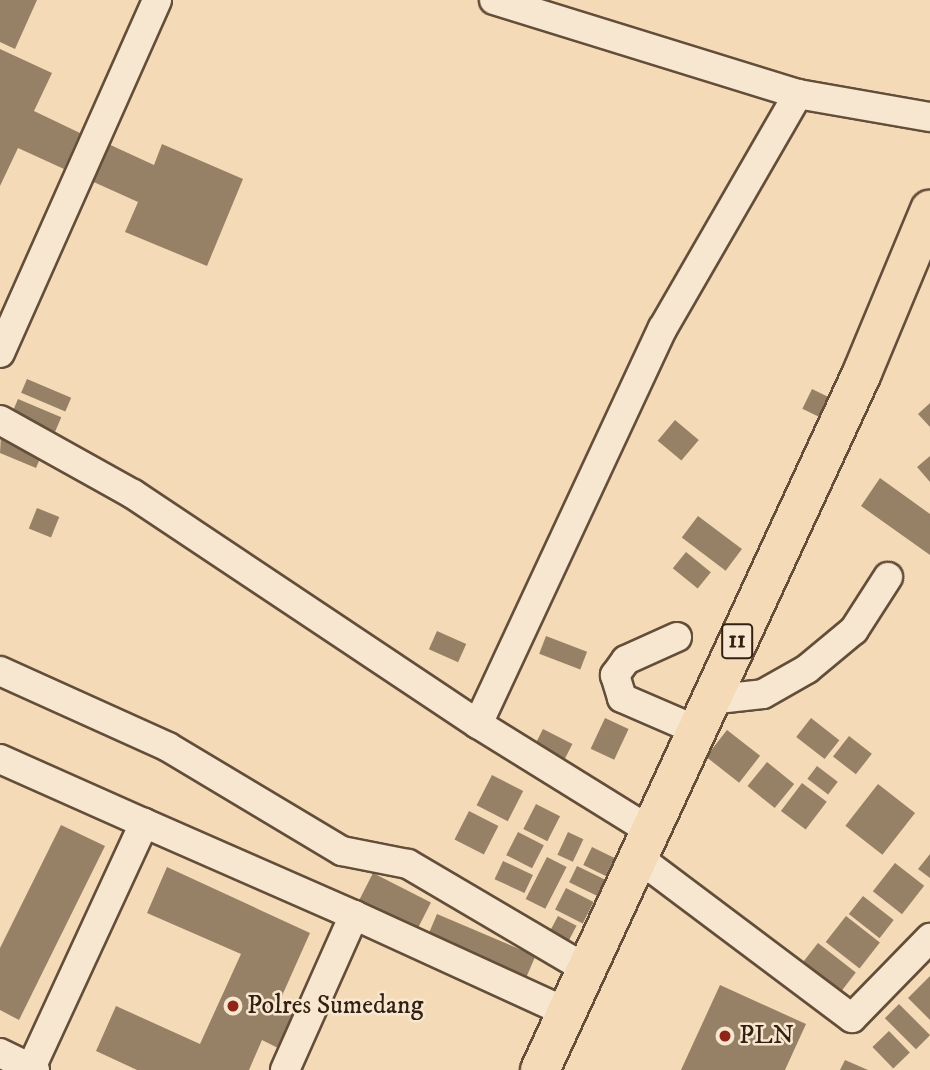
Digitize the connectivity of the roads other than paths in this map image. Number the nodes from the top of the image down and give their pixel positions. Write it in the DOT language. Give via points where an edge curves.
graph roads {
  1 [pos="158,0"];
  2 [pos="494,0"];
  3 [pos="798,94"];
  4 [pos="930,117"];
  5 [pos="930,209"];
  6 [pos="0,353"];
  7 [pos="0,420"];
  8 [pos="888,576"];
  9 [pos="677,637"];
  10 [pos="0,671"];
  11 [pos="703,715"];
  12 [pos="478,724"];
  13 [pos="0,759"];
  14 [pos="144,822"];
  15 [pos="646,846"];
  16 [pos="354,915"];
  17 [pos="930,938"];
  18 [pos="588,970"];
  19 [pos="568,1013"];
  20 [pos="0,1053"];
  21 [pos="33,1069"];
  22 [pos="285,1070"];
  23 [pos="540,1070"];
  1 -- 6 [label="street"];
  2 -- 3 [label="street"];
  3 -- 4 [label="street"];
  3 -- 12 [label="street" via="663,328"];
  5 -- 11 [label="highway, 11" via="862,373"];
  7 -- 12 [label="street" via="133,494"];
  8 -- 11 [label="street" via="855,630 807,669 763,694"];
  9 -- 11 [label="street" via="626,660 615,675 622,698"];
  10 -- 18 [label="street" via="168,747 342,851 408,864"];
  11 -- 15 [label="highway, 11"];
  12 -- 15 [label="street"];
  13 -- 14 [label="street"];
  14 -- 16 [label="street"];
  14 -- 21 [label="street"];
  15 -- 17 [label="street" via="852,1018"];
  15 -- 18 [label="highway, 11"];
  16 -- 19 [label="street"];
  16 -- 22 [label="street"];
  18 -- 19 [label="highway, 11"];
  19 -- 23 [label="highway, 11"];
  20 -- 21 [label="street"];
}
